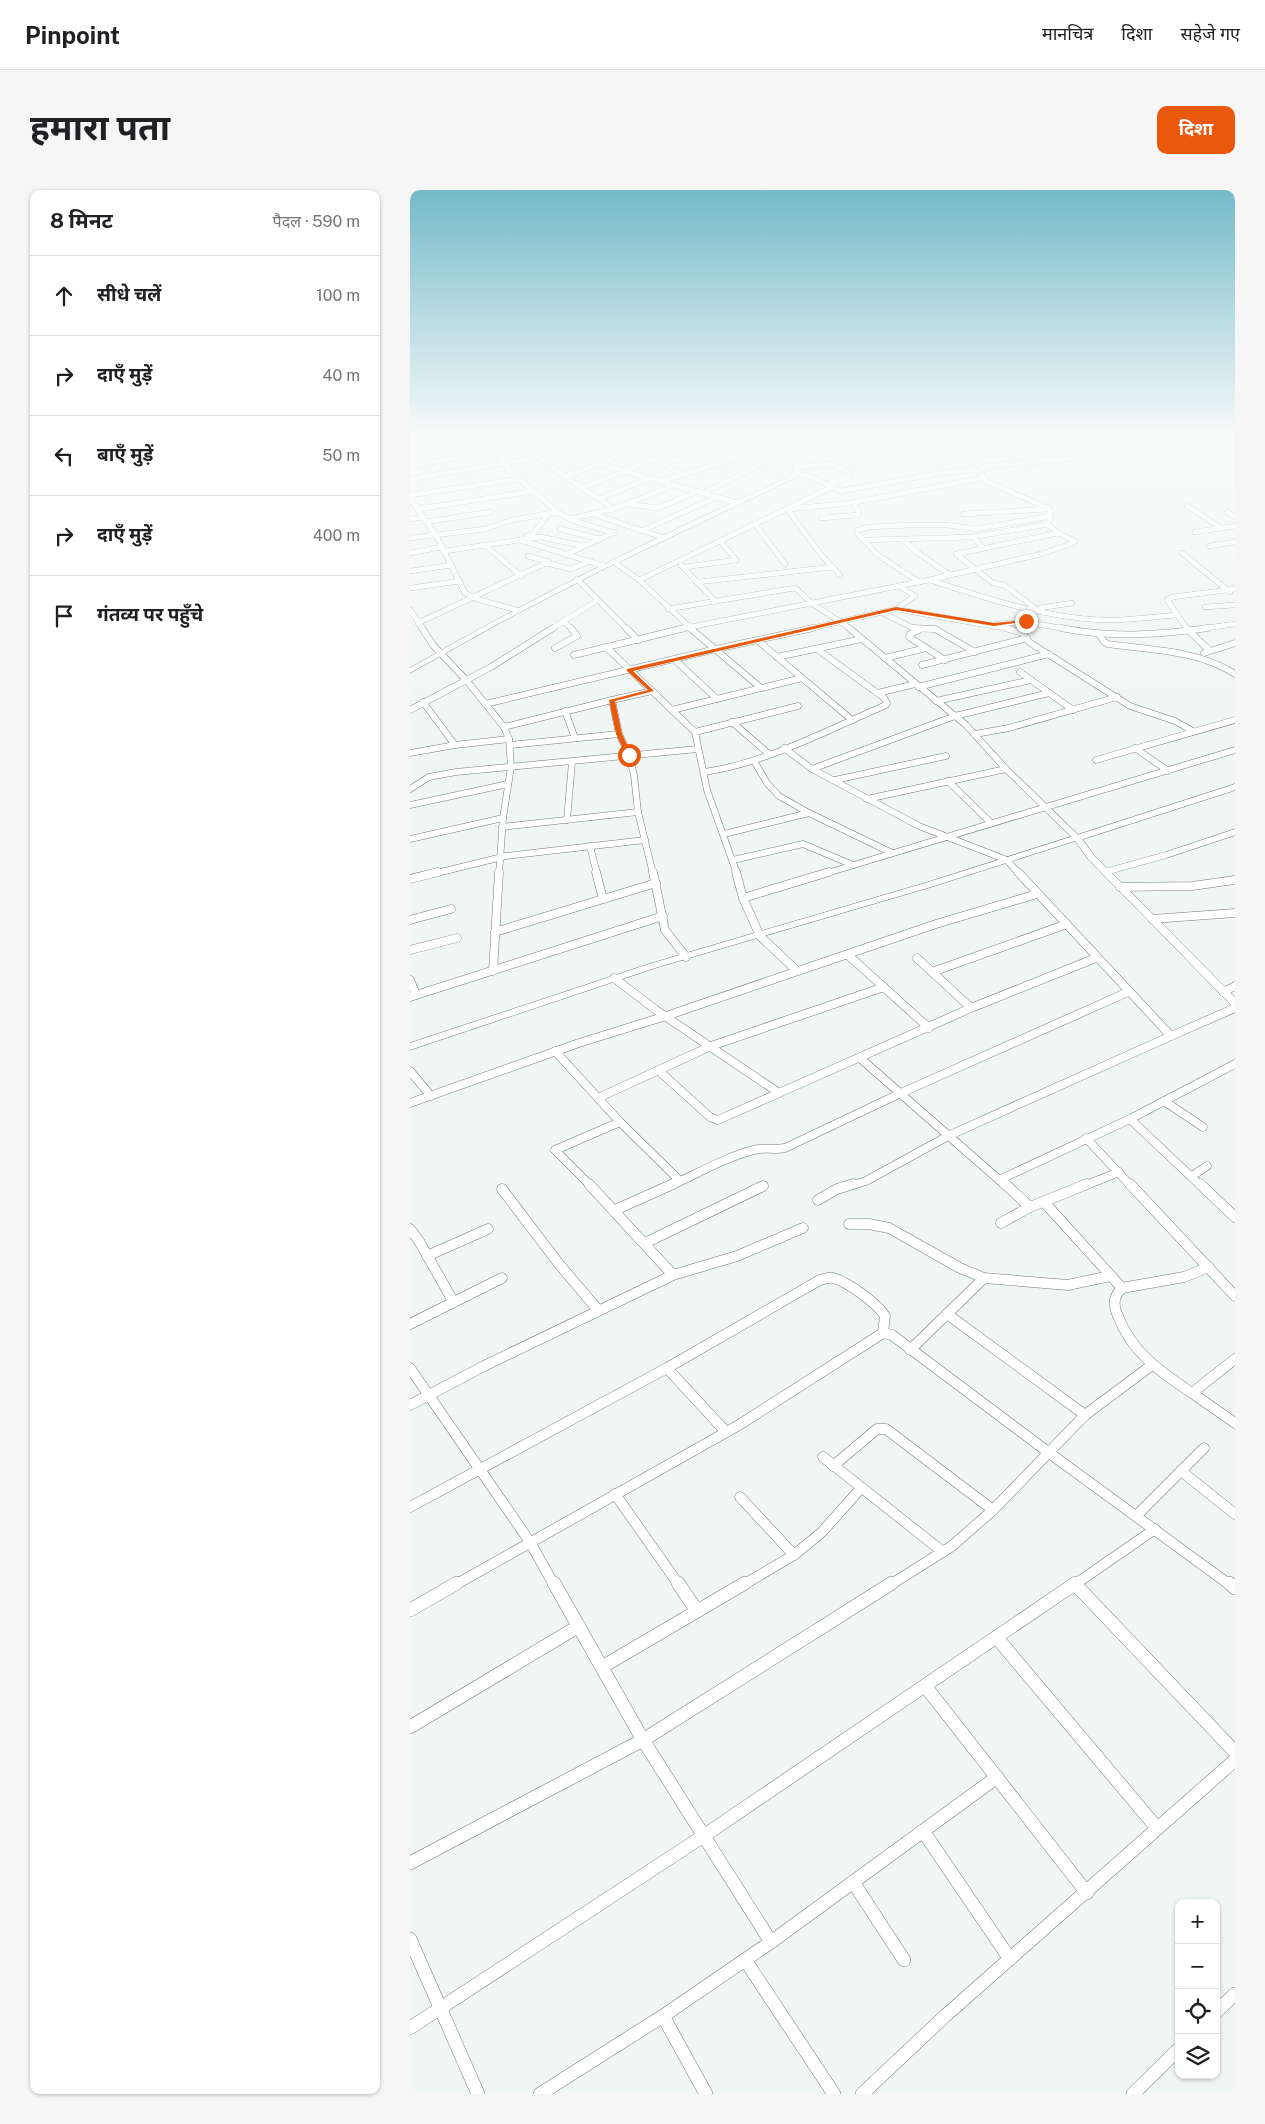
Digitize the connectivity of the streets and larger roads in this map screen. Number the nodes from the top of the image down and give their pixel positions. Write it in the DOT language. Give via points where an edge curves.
graph roads {
  1 [pos="430,527"];
  2 [pos="491,527"];
  3 [pos="539,527"];
  4 [pos="596,527"];
  5 [pos="627,527"];
  6 [pos="632,527"];
  7 [pos="648,527"];
  8 [pos="688,527"];
  9 [pos="750,527"];
  10 [pos="757,527"];
  11 [pos="799,527"];
  12 [pos="861,527"];
  13 [pos="943,527"];
  14 [pos="959,527"];
  15 [pos="989,527"];
  16 [pos="1002,527"];
  17 [pos="1032,527"];
  18 [pos="1052,527"];
  19 [pos="1229,527"];
  20 [pos="1221,528"];
  21 [pos="560,529"];
  22 [pos="641,530"];
  23 [pos="1008,531"];
  24 [pos="614,532"];
  25 [pos="1195,532"];
  26 [pos="1058,533"];
  27 [pos="436,535"];
  28 [pos="943,537"];
  29 [pos="973,537"];
  30 [pos="410,538"];
  31 [pos="664,538"];
  32 [pos="600,539"];
  33 [pos="902,539"];
  34 [pos="520,540"];
  35 [pos="863,540"];
  36 [pos="721,542"];
  37 [pos="1235,542"];
  38 [pos="485,545"];
  39 [pos="584,546"];
  40 [pos="1209,546"];
  41 [pos="983,548"];
  42 [pos="444,549"];
  43 [pos="410,553"];
  44 [pos="1182,553"];
  45 [pos="565,555"];
  46 [pos="528,556"];
  47 [pos="549,562"];
  48 [pos="588,562"];
  49 [pos="614,562"];
  50 [pos="676,562"];
  51 [pos="786,564"];
  52 [pos="452,565"];
  53 [pos="604,566"];
  54 [pos="685,567"];
  55 [pos="834,567"];
  56 [pos="973,569"];
  57 [pos="410,571"];
  58 [pos="950,574"];
  59 [pos="840,575"];
  60 [pos="522,576"];
  61 [pos="577,579"];
  62 [pos="639,580"];
  63 [pos="930,580"];
  64 [pos="460,581"];
  65 [pos="698,582"];
  66 [pos="920,582"];
  67 [pos="899,586"];
  68 [pos="410,588"];
  69 [pos="1235,589"];
  70 [pos="1228,590"];
  71 [pos="1235,595"];
  72 [pos="473,597"];
  73 [pos="598,600"];
  74 [pos="714,600"];
  75 [pos="1072,603"];
  76 [pos="813,604"];
  77 [pos="1235,605"];
  78 [pos="1205,607"];
  79 [pos="668,609"];
  80 [pos="896,609"];
  81 [pos="1034,609"];
  82 [pos="410,610"];
  83 [pos="517,610"];
  84 [pos="883,613"];
  85 [pos="1177,615"];
  86 [pos="412,617"];
  87 [pos="563,621"];
  88 [pos="1018,621"];
  89 [pos="842,622"];
  90 [pos="418,623"];
  91 [pos="1235,624"];
  92 [pos="994,625"];
  93 [pos="690,627"];
  94 [pos="919,630"];
  95 [pos="1032,630"];
  96 [pos="1188,631"];
  97 [pos="1099,634"];
  98 [pos="1026,637"];
  99 [pos="862,639"];
  100 [pos="638,640"];
  101 [pos="757,640"];
  102 [pos="1235,644"];
  103 [pos="606,647"];
  104 [pos="555,648"];
  105 [pos="926,648"];
  106 [pos="716,649"];
  107 [pos="817,649"];
  108 [pos="1209,650"];
  109 [pos="440,652"];
  110 [pos="974,652"];
  111 [pos="1048,654"];
  112 [pos="574,655"];
  113 [pos="777,658"];
  114 [pos="885,658"];
  115 [pos="1195,658"];
  116 [pos="675,660"];
  117 [pos="945,660"];
  118 [pos="922,665"];
  119 [pos="629,670"];
  120 [pos="410,671"];
  121 [pos="1020,672"];
  122 [pos="1235,674"];
  123 [pos="802,678"];
  124 [pos="1031,680"];
  125 [pos="467,681"];
  126 [pos="917,685"];
  127 [pos="761,688"];
  128 [pos="652,691"];
  129 [pos="878,693"];
  130 [pos="1049,693"];
  131 [pos="1118,697"];
  132 [pos="717,699"];
  133 [pos="612,700"];
  134 [pos="936,701"];
  135 [pos="423,702"];
  136 [pos="485,704"];
  137 [pos="798,706"];
  138 [pos="410,710"];
  139 [pos="672,710"];
  140 [pos="1073,710"];
  141 [pos="565,711"];
  142 [pos="955,716"];
  143 [pos="852,720"];
  144 [pos="1235,720"];
  145 [pos="732,722"];
  146 [pos="504,727"];
  147 [pos="1193,731"];
  148 [pos="695,732"];
  149 [pos="619,734"];
  150 [pos="975,734"];
  151 [pos="575,738"];
  152 [pos="510,742"];
  153 [pos="455,745"];
  154 [pos="784,748"];
  155 [pos="1135,748"];
  156 [pos="698,749"];
  157 [pos="1235,750"];
  158 [pos="410,753"];
  159 [pos="769,754"];
  160 [pos="629,755"];
  161 [pos="946,756"];
  162 [pos="1096,760"];
  163 [pos="754,761"];
  164 [pos="572,762"];
  165 [pos="511,768"];
  166 [pos="1006,768"];
  167 [pos="812,769"];
  168 [pos="1168,771"];
  169 [pos="704,772"];
  170 [pos="835,780"];
  171 [pos="948,781"];
  172 [pos="508,784"];
  173 [pos="1235,787"];
  174 [pos="410,789"];
  175 [pos="867,799"];
  176 [pos="410,805"];
  177 [pos="1046,807"];
  178 [pos="638,812"];
  179 [pos="809,813"];
  180 [pos="503,818"];
  181 [pos="567,820"];
  182 [pos="991,824"];
  183 [pos="502,827"];
  184 [pos="1235,832"];
  185 [pos="724,834"];
  186 [pos="946,837"];
  187 [pos="1077,838"];
  188 [pos="410,839"];
  189 [pos="645,840"];
  190 [pos="590,846"];
  191 [pos="892,853"];
  192 [pos="500,858"];
  193 [pos="733,860"];
  194 [pos="1007,860"];
  195 [pos="853,865"];
  196 [pos="1105,872"];
  197 [pos="410,879"];
  198 [pos="1235,880"];
  199 [pos="656,883"];
  200 [pos="1120,888"];
  201 [pos="1037,894"];
  202 [pos="743,898"];
  203 [pos="603,899"];
  204 [pos="451,909"];
  205 [pos="1235,913"];
  206 [pos="663,916"];
  207 [pos="1152,919"];
  208 [pos="410,920"];
  209 [pos="1067,924"];
  210 [pos="495,932"];
  211 [pos="760,936"];
  212 [pos="457,938"];
  213 [pos="410,950"];
  214 [pos="848,955"];
  215 [pos="686,957"];
  216 [pos="917,958"];
  217 [pos="1096,958"];
  218 [pos="796,970"];
  219 [pos="493,971"];
  220 [pos="932,972"];
  221 [pos="614,978"];
  222 [pos="410,980"];
  223 [pos="1235,986"];
  224 [pos="884,987"];
  225 [pos="1128,992"];
  226 [pos="1223,992"];
  227 [pos="413,996"];
  228 [pos="1235,1003"];
  229 [pos="972,1008"];
  230 [pos="1235,1008"];
  231 [pos="666,1016"];
  232 [pos="929,1028"];
  233 [pos="1171,1036"];
  234 [pos="711,1046"];
  235 [pos="410,1047"];
  236 [pos="555,1051"];
  237 [pos="860,1058"];
  238 [pos="1235,1064"];
  239 [pos="658,1070"];
  240 [pos="410,1071"];
  241 [pos="779,1093"];
  242 [pos="901,1093"];
  243 [pos="431,1096"];
  244 [pos="598,1098"];
  245 [pos="1164,1101"];
  246 [pos="410,1103"];
  247 [pos="1130,1119"];
  248 [pos="620,1122"];
  249 [pos="1203,1126"];
  250 [pos="950,1135"];
  251 [pos="1086,1138"];
  252 [pos="1207,1166"];
  253 [pos="1119,1172"];
  254 [pos="1192,1176"];
  255 [pos="999,1180"];
  256 [pos="680,1181"];
  257 [pos="762,1186"];
  258 [pos="502,1189"];
  259 [pos="818,1200"];
  260 [pos="1044,1202"];
  261 [pos="1030,1207"];
  262 [pos="615,1210"];
  263 [pos="1235,1218"];
  264 [pos="1001,1223"];
  265 [pos="849,1224"];
  266 [pos="803,1228"];
  267 [pos="488,1229"];
  268 [pos="410,1230"];
  269 [pos="645,1243"];
  270 [pos="427,1256"];
  271 [pos="1209,1267"];
  272 [pos="673,1275"];
  273 [pos="1110,1276"];
  274 [pos="502,1278"];
  275 [pos="984,1278"];
  276 [pos="1122,1288"];
  277 [pos="1235,1296"];
  278 [pos="453,1301"];
  279 [pos="598,1310"];
  280 [pos="947,1314"];
  281 [pos="410,1324"];
  282 [pos="883,1334"];
  283 [pos="910,1350"];
  284 [pos="1235,1359"];
  285 [pos="1152,1365"];
  286 [pos="410,1368"];
  287 [pos="667,1368"];
  288 [pos="1192,1394"];
  289 [pos="428,1396"];
  290 [pos="410,1405"];
  291 [pos="1085,1415"];
  292 [pos="1235,1423"];
  293 [pos="726,1432"];
  294 [pos="1204,1448"];
  295 [pos="1048,1452"];
  296 [pos="823,1457"];
  297 [pos="833,1466"];
  298 [pos="479,1468"];
  299 [pos="1181,1471"];
  300 [pos="861,1488"];
  301 [pos="615,1494"];
  302 [pos="740,1497"];
  303 [pos="410,1507"];
  304 [pos="993,1510"];
  305 [pos="1235,1514"];
  306 [pos="1137,1516"];
  307 [pos="1155,1529"];
  308 [pos="530,1542"];
  309 [pos="943,1552"];
  310 [pos="794,1555"];
  311 [pos="1076,1584"];
  312 [pos="1235,1588"];
  313 [pos="410,1610"];
  314 [pos="697,1611"];
  315 [pos="579,1626"];
  316 [pos="997,1638"];
  317 [pos="602,1667"];
  318 [pos="926,1687"];
  319 [pos="410,1727"];
  320 [pos="643,1740"];
  321 [pos="1235,1752"];
  322 [pos="1235,1760"];
  323 [pos="996,1777"];
  324 [pos="1157,1828"];
  325 [pos="923,1831"];
  326 [pos="705,1835"];
  327 [pos="410,1863"];
  328 [pos="853,1882"];
  329 [pos="1087,1892"];
  330 [pos="410,1939"];
  331 [pos="771,1942"];
  332 [pos="1010,1959"];
  333 [pos="745,1960"];
  334 [pos="904,1960"];
  335 [pos="1235,1994"];
  336 [pos="439,2008"];
  337 [pos="1220,2008"];
  338 [pos="663,2016"];
  339 [pos="410,2028"];
  340 [pos="1175,2053"];
  341 [pos="869,2091"];
  342 [pos="478,2094"];
  343 [pos="540,2094"];
  344 [pos="706,2094"];
  345 [pos="834,2094"];
  346 [pos="1132,2094"];
  1 -- 27 [label="street"];
  2 -- 27 [label="street"];
  3 -- 34 [label="street" via="533,534"];
  4 -- 24 [label="street"];
  5 -- 24 [label="street"];
  6 -- 22 [label="street"];
  7 -- 22 [label="street"];
  8 -- 31 [label="street"];
  9 -- 36 [label="street"];
  10 -- 51 [label="street"];
  11 -- 55 [label="street"];
  12 -- 35 [label="street" via="857,533"];
  13 -- 28 [label="street"];
  14 -- 15 [label="street"];
  16 -- 23 [label="street"];
  17 -- 23 [label="street"];
  18 -- 26 [label="street"];
  19 -- 20 [label="street"];
  20 -- 25 [label="street"];
  21 -- 32 [label="street"];
  22 -- 31 [label="street"];
  23 -- 29 [label="street"];
  24 -- 32 [label="street"];
  26 -- 41 [label="street"];
  26 -- 56 [label="street" via="1075,542 1041,554"];
  27 -- 30 [label="street"];
  27 -- 42 [label="street"];
  28 -- 29 [label="street"];
  28 -- 33 [label="street"];
  29 -- 41 [label="street"];
  31 -- 49 [label="street"];
  32 -- 39 [label="street"];
  33 -- 35 [label="street"];
  33 -- 58 [label="street"];
  34 -- 38 [label="street"];
  34 -- 39 [label="street" via="541,537"];
  34 -- 45 [label="street"];
  35 -- 66 [label="street" via="896,569"];
  36 -- 50 [label="street"];
  36 -- 54 [label="street" via="736,560"];
  37 -- 40 [label="street"];
  38 -- 42 [label="street"];
  38 -- 60 [label="street"];
  39 -- 45 [label="street"];
  41 -- 56 [label="street" via="956,554"];
  42 -- 43 [label="street"];
  42 -- 52 [label="street"];
  44 -- 70 [label="street"];
  45 -- 48 [label="street"];
  46 -- 47 [label="street"];
  47 -- 48 [label="street" via="572,569"];
  47 -- 60 [label="street"];
  48 -- 53 [label="street"];
  49 -- 53 [label="street"];
  49 -- 62 [label="street"];
  50 -- 54 [label="street"];
  50 -- 62 [label="street"];
  52 -- 57 [label="street"];
  52 -- 64 [label="street"];
  53 -- 61 [label="street"];
  54 -- 65 [label="street"];
  55 -- 59 [label="street"];
  55 -- 65 [label="street"];
  56 -- 58 [label="street"];
  56 -- 81 [label="street" via="993,583 1004,585"];
  58 -- 63 [label="street"];
  60 -- 72 [label="street"];
  61 -- 73 [label="street"];
  61 -- 83 [label="street"];
  62 -- 79 [label="street"];
  63 -- 66 [label="street"];
  63 -- 81 [label="street" via="1000,603"];
  64 -- 68 [label="street"];
  64 -- 72 [label="street" via="465,592"];
  65 -- 74 [label="street"];
  66 -- 67 [label="street"];
  67 -- 76 [label="street"];
  67 -- 80 [label="street" via="915,596"];
  69 -- 70 [label="street"];
  70 -- 71 [label="street"];
  70 -- 85 [label="street" via="1170,598 1167,600"];
  72 -- 83 [label="street"];
  72 -- 90 [label="street"];
  73 -- 87 [label="street"];
  73 -- 100 [label="street"];
  74 -- 76 [label="street" via="795,588"];
  74 -- 79 [label="street"];
  75 -- 81 [label="street"];
  76 -- 89 [label="street"];
  76 -- 93 [label="street"];
  77 -- 78 [label="street"];
  79 -- 93 [label="street"];
  80 -- 84 [label="street"];
  80 -- 92 [label="street"];
  81 -- 85 [label="street" via="1101,620"];
  81 -- 88 [label="street"];
  82 -- 86 [label="street"];
  83 -- 109 [label="street"];
  84 -- 89 [label="street"];
  84 -- 94 [label="street"];
  85 -- 96 [label="street"];
  86 -- 90 [label="street"];
  87 -- 104 [label="street" via="577,636"];
  87 -- 125 [label="street"];
  88 -- 92 [label="street"];
  88 -- 97 [label="street"];
  89 -- 99 [label="street"];
  89 -- 101 [label="street"];
  90 -- 109 [label="street"];
  91 -- 96 [label="street"];
  92 -- 98 [label="street"];
  93 -- 100 [label="street"];
  93 -- 106 [label="street"];
  94 -- 105 [label="street" via="908,636"];
  94 -- 110 [label="street" via="935,629"];
  95 -- 98 [label="street"];
  96 -- 97 [label="street"];
  96 -- 108 [label="street"];
  97 -- 115 [label="street" via="1108,644"];
  98 -- 110 [label="street"];
  98 -- 111 [label="street"];
  99 -- 107 [label="street"];
  99 -- 114 [label="street"];
  100 -- 103 [label="street"];
  101 -- 106 [label="street"];
  101 -- 113 [label="street"];
  102 -- 108 [label="street"];
  103 -- 112 [label="street"];
  103 -- 119 [label="street"];
  105 -- 114 [label="street"];
  105 -- 117 [label="street"];
  106 -- 116 [label="street"];
  106 -- 127 [label="street"];
  107 -- 113 [label="street"];
  107 -- 129 [label="street"];
  108 -- 115 [label="street"];
  109 -- 120 [label="street"];
  109 -- 125 [label="street"];
  110 -- 117 [label="street"];
  111 -- 126 [label="street"];
  111 -- 131 [label="street"];
  113 -- 123 [label="street"];
  114 -- 126 [label="street"];
  115 -- 122 [label="street" via="1216,662"];
  116 -- 119 [label="street"];
  116 -- 132 [label="street"];
  117 -- 118 [label="street"];
  119 -- 128 [label="street"];
  119 -- 136 [label="street"];
  121 -- 124 [label="street"];
  123 -- 127 [label="street"];
  123 -- 143 [label="street"];
  124 -- 130 [label="street"];
  124 -- 134 [label="street"];
  125 -- 135 [label="street"];
  125 -- 136 [label="street"];
  126 -- 129 [label="street"];
  126 -- 134 [label="street"];
  127 -- 132 [label="street"];
  128 -- 133 [label="street"];
  128 -- 139 [label="street"];
  129 -- 143 [label="street" via="888,703"];
  130 -- 140 [label="street"];
  130 -- 142 [label="street"];
  131 -- 140 [label="street"];
  131 -- 147 [label="street" via="1130,706 1175,721"];
  132 -- 139 [label="street"];
  133 -- 141 [label="street"];
  133 -- 149 [label="street"];
  134 -- 142 [label="street"];
  135 -- 138 [label="street"];
  135 -- 153 [label="street"];
  136 -- 146 [label="street"];
  137 -- 145 [label="street"];
  139 -- 148 [label="street"];
  140 -- 150 [label="street"];
  141 -- 146 [label="street"];
  141 -- 151 [label="street"];
  142 -- 150 [label="street"];
  142 -- 167 [label="street"];
  143 -- 154 [label="street"];
  144 -- 147 [label="street"];
  145 -- 148 [label="street"];
  145 -- 159 [label="street"];
  146 -- 152 [label="street"];
  147 -- 155 [label="street"];
  148 -- 156 [label="street"];
  149 -- 151 [label="street"];
  149 -- 160 [label="street"];
  150 -- 166 [label="street"];
  151 -- 152 [label="street"];
  152 -- 153 [label="street"];
  152 -- 165 [label="street"];
  153 -- 158 [label="street"];
  154 -- 159 [label="street"];
  154 -- 167 [label="street"];
  155 -- 162 [label="street"];
  155 -- 168 [label="street"];
  156 -- 160 [label="street"];
  156 -- 169 [label="street"];
  157 -- 168 [label="street"];
  159 -- 163 [label="street"];
  160 -- 164 [label="street"];
  160 -- 178 [label="street"];
  161 -- 170 [label="street"];
  163 -- 169 [label="street"];
  163 -- 179 [label="street" via="779,796"];
  164 -- 165 [label="street"];
  164 -- 181 [label="street"];
  165 -- 172 [label="street"];
  165 -- 174 [label="street" via="436,775"];
  166 -- 171 [label="street"];
  166 -- 177 [label="street"];
  167 -- 170 [label="street"];
  168 -- 177 [label="street"];
  169 -- 185 [label="street" via="707,790"];
  170 -- 175 [label="street"];
  171 -- 175 [label="street"];
  171 -- 182 [label="street"];
  172 -- 176 [label="street"];
  172 -- 180 [label="street"];
  173 -- 187 [label="street"];
  175 -- 186 [label="street"];
  177 -- 182 [label="street"];
  177 -- 187 [label="street"];
  178 -- 181 [label="street"];
  178 -- 189 [label="street"];
  179 -- 185 [label="street"];
  179 -- 191 [label="street"];
  180 -- 183 [label="street"];
  180 -- 188 [label="street"];
  181 -- 183 [label="street"];
  182 -- 186 [label="street"];
  183 -- 192 [label="street"];
  184 -- 196 [label="street"];
  185 -- 193 [label="street"];
  186 -- 191 [label="street"];
  186 -- 194 [label="street"];
  187 -- 194 [label="street"];
  187 -- 196 [label="street"];
  189 -- 190 [label="street"];
  189 -- 199 [label="street"];
  190 -- 192 [label="street"];
  190 -- 203 [label="street"];
  191 -- 195 [label="street"];
  192 -- 197 [label="street"];
  192 -- 210 [label="street"];
  193 -- 195 [label="street" via="803,844"];
  193 -- 202 [label="street"];
  194 -- 201 [label="street"];
  194 -- 211 [label="street"];
  195 -- 202 [label="street"];
  196 -- 200 [label="street"];
  198 -- 200 [label="street" via="1192,886"];
  199 -- 203 [label="street"];
  199 -- 206 [label="street"];
  200 -- 207 [label="street"];
  201 -- 209 [label="street"];
  201 -- 214 [label="street"];
  202 -- 211 [label="street"];
  203 -- 210 [label="street"];
  204 -- 208 [label="street"];
  205 -- 207 [label="street"];
  206 -- 215 [label="street" via="665,930"];
  206 -- 219 [label="street"];
  207 -- 226 [label="street"];
  209 -- 217 [label="street"];
  209 -- 220 [label="street"];
  210 -- 219 [label="street"];
  211 -- 215 [label="street"];
  211 -- 218 [label="street"];
  212 -- 213 [label="street"];
  214 -- 218 [label="street"];
  214 -- 224 [label="street"];
  215 -- 221 [label="street"];
  216 -- 220 [label="street"];
  217 -- 225 [label="street"];
  217 -- 229 [label="street"];
  218 -- 231 [label="street"];
  219 -- 227 [label="street"];
  220 -- 229 [label="street"];
  221 -- 231 [label="street"];
  221 -- 235 [label="street"];
  222 -- 227 [label="street"];
  223 -- 226 [label="street"];
  224 -- 232 [label="street"];
  224 -- 234 [label="street"];
  225 -- 233 [label="street"];
  225 -- 242 [label="street"];
  226 -- 228 [label="street"];
  229 -- 232 [label="street"];
  230 -- 233 [label="street"];
  231 -- 234 [label="street"];
  231 -- 236 [label="street"];
  232 -- 237 [label="street"];
  233 -- 250 [label="street"];
  234 -- 239 [label="street"];
  234 -- 241 [label="street"];
  236 -- 243 [label="street"];
  236 -- 244 [label="street"];
  237 -- 241 [label="street"];
  237 -- 242 [label="street"];
  238 -- 245 [label="street"];
  239 -- 241 [label="street" via="710,1117 718,1120"];
  239 -- 244 [label="street"];
  240 -- 243 [label="street"];
  242 -- 250 [label="street"];
  242 -- 256 [label="street" via="785,1148 750,1152"];
  243 -- 246 [label="street"];
  244 -- 248 [label="street"];
  245 -- 247 [label="street"];
  245 -- 249 [label="street"];
  247 -- 251 [label="street"];
  247 -- 254 [label="street"];
  248 -- 256 [label="street"];
  248 -- 262 [label="street" via="555,1150"];
  250 -- 255 [label="street"];
  250 -- 259 [label="street" via="866,1181 836,1189"];
  251 -- 253 [label="street"];
  251 -- 255 [label="street"];
  252 -- 254 [label="street"];
  253 -- 260 [label="street"];
  253 -- 271 [label="street"];
  254 -- 263 [label="street"];
  255 -- 261 [label="street"];
  256 -- 262 [label="street"];
  257 -- 269 [label="street"];
  258 -- 279 [label="street"];
  260 -- 261 [label="street"];
  260 -- 273 [label="street"];
  261 -- 264 [label="street"];
  262 -- 269 [label="street"];
  265 -- 275 [label="street" via="889,1228"];
  266 -- 272 [label="street" via="737,1256"];
  267 -- 270 [label="street"];
  268 -- 270 [label="street"];
  269 -- 272 [label="street"];
  270 -- 278 [label="street"];
  271 -- 276 [label="street" via="1192,1274"];
  271 -- 277 [label="street"];
  272 -- 279 [label="street"];
  273 -- 275 [label="street" via="1068,1285"];
  273 -- 276 [label="street"];
  274 -- 278 [label="street"];
  275 -- 280 [label="street"];
  276 -- 285 [label="street" via="1113,1302 1118,1319 1131,1342"];
  278 -- 281 [label="street"];
  279 -- 289 [label="street"];
  280 -- 283 [label="street"];
  280 -- 291 [label="street"];
  282 -- 283 [label="street" via="892,1335"];
  282 -- 287 [label="street" via="883,1312 844,1281 828,1278 809,1284"];
  282 -- 293 [label="street"];
  283 -- 295 [label="street"];
  284 -- 288 [label="street"];
  285 -- 288 [label="street"];
  285 -- 291 [label="street"];
  286 -- 289 [label="street"];
  287 -- 293 [label="street"];
  287 -- 298 [label="street"];
  288 -- 292 [label="street"];
  289 -- 290 [label="street"];
  289 -- 298 [label="street"];
  291 -- 295 [label="street"];
  293 -- 301 [label="street"];
  294 -- 299 [label="street"];
  295 -- 304 [label="street"];
  295 -- 306 [label="street"];
  296 -- 297 [label="street"];
  297 -- 300 [label="street"];
  297 -- 304 [label="street" via="877,1430 886,1429"];
  298 -- 303 [label="street"];
  298 -- 308 [label="street"];
  299 -- 305 [label="street"];
  299 -- 306 [label="street"];
  300 -- 309 [label="street"];
  300 -- 310 [label="street" via="822,1532"];
  301 -- 308 [label="street"];
  301 -- 314 [label="street"];
  302 -- 310 [label="street"];
  304 -- 309 [label="street"];
  306 -- 307 [label="street"];
  307 -- 311 [label="street"];
  307 -- 312 [label="street"];
  308 -- 313 [label="street"];
  308 -- 315 [label="street"];
  309 -- 320 [label="street"];
  310 -- 314 [label="street"];
  311 -- 316 [label="street"];
  311 -- 321 [label="street"];
  314 -- 317 [label="street"];
  315 -- 317 [label="street"];
  315 -- 319 [label="street"];
  316 -- 318 [label="street"];
  316 -- 324 [label="street"];
  317 -- 320 [label="street"];
  318 -- 323 [label="street"];
  318 -- 326 [label="street"];
  320 -- 326 [label="street"];
  320 -- 327 [label="street"];
  322 -- 324 [label="street"];
  323 -- 325 [label="street"];
  323 -- 329 [label="street"];
  324 -- 329 [label="street"];
  325 -- 328 [label="street"];
  325 -- 332 [label="street"];
  326 -- 331 [label="street"];
  326 -- 336 [label="street"];
  328 -- 331 [label="street"];
  328 -- 334 [label="street"];
  329 -- 332 [label="street"];
  330 -- 336 [label="street"];
  331 -- 333 [label="street"];
  332 -- 341 [label="street" via="945,2016"];
  333 -- 338 [label="street"];
  333 -- 345 [label="street"];
  335 -- 337 [label="street"];
  336 -- 339 [label="street"];
  336 -- 342 [label="street"];
  338 -- 343 [label="street"];
  338 -- 344 [label="street"];
  340 -- 346 [label="street"];
}
